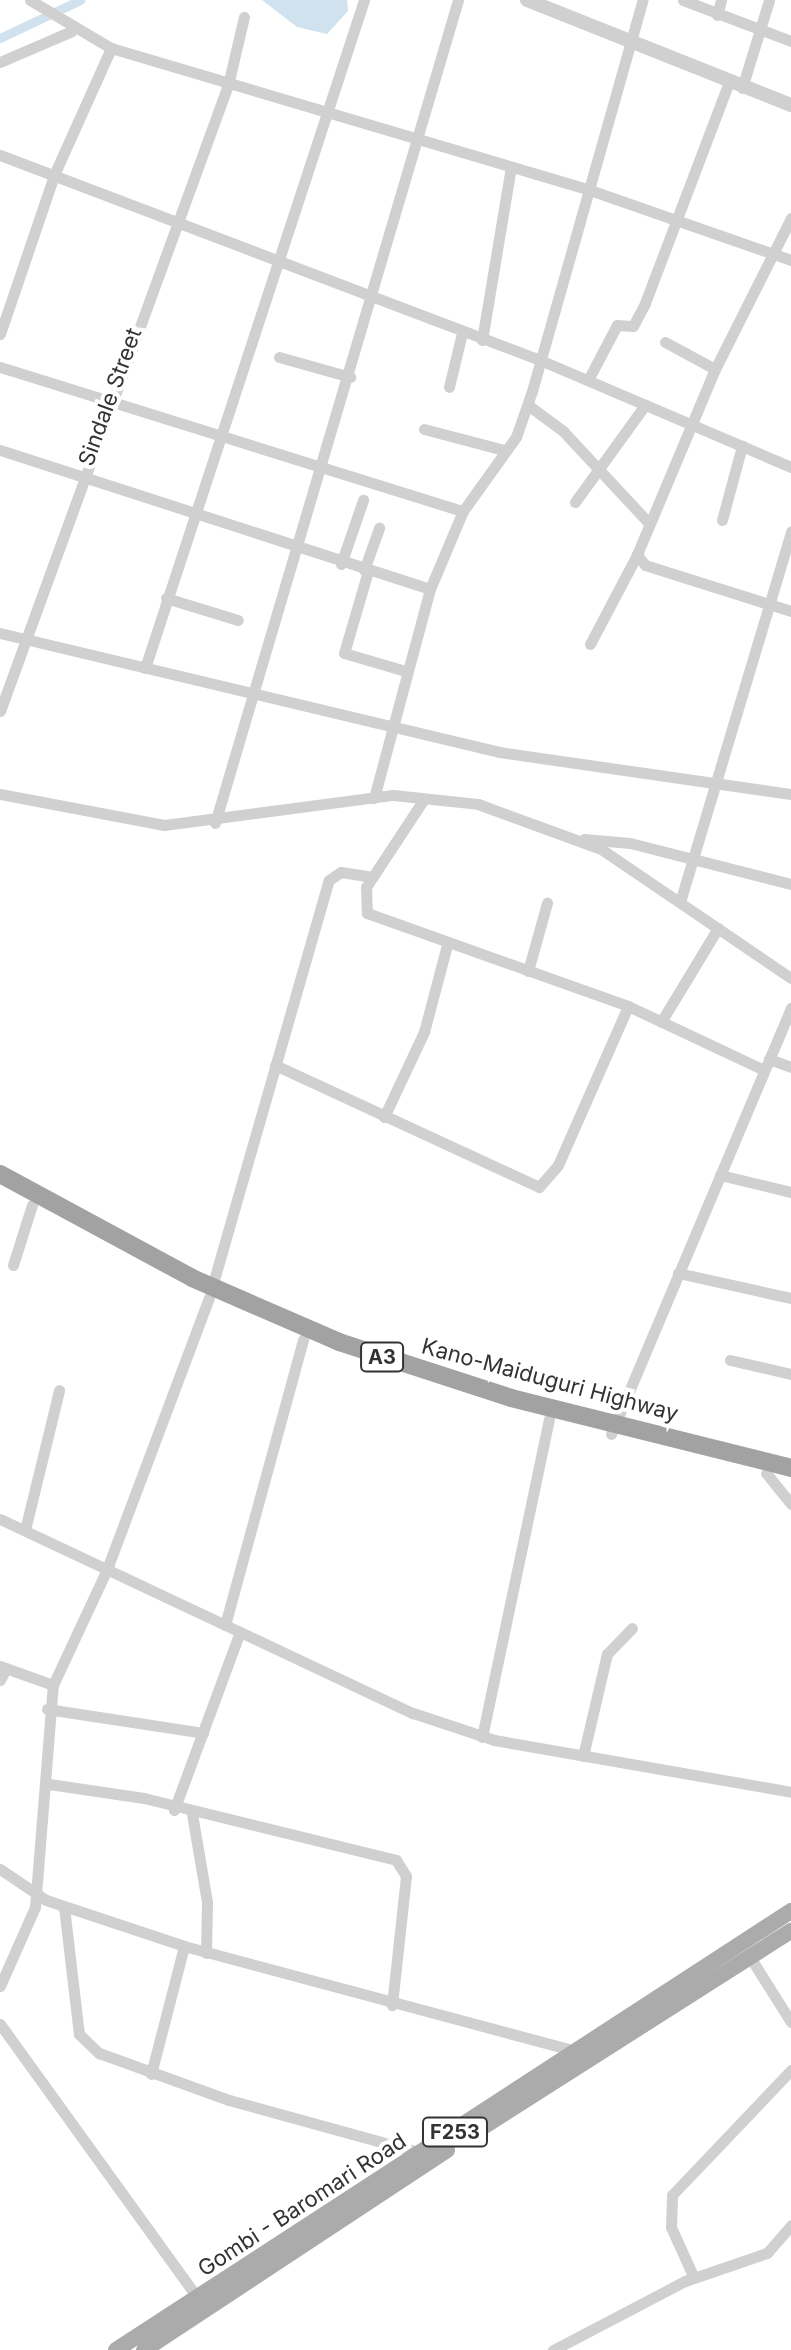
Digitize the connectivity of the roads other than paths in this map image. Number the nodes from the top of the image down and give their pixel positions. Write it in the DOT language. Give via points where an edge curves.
graph roads {
  1 [pos="364,0"];
  2 [pos="458,0"];
  3 [pos="527,0"];
  4 [pos="643,0"];
  5 [pos="683,0"];
  6 [pos="721,0"];
  7 [pos="769,0"];
  8 [pos="34,3"];
  9 [pos="717,15"];
  10 [pos="244,17"];
  11 [pos="72,31"];
  12 [pos="760,31"];
  13 [pos="791,41"];
  14 [pos="628,44"];
  15 [pos="111,48"];
  16 [pos="0,62"];
  17 [pos="228,85"];
  18 [pos="735,86"];
  19 [pos="791,105"];
  20 [pos="328,113"];
  21 [pos="417,140"];
  22 [pos="0,155"];
  23 [pos="511,167"];
  24 [pos="54,175"];
  25 [pos="587,189"];
  26 [pos="791,218"];
  27 [pos="175,221"];
  28 [pos="679,221"];
  29 [pos="775,256"];
  30 [pos="791,260"];
  31 [pos="278,263"];
  32 [pos="371,302"];
  33 [pos="462,333"];
  34 [pos="0,334"];
  35 [pos="482,340"];
  36 [pos="665,342"];
  37 [pos="279,357"];
  38 [pos="540,360"];
  39 [pos="0,367"];
  40 [pos="715,369"];
  41 [pos="350,377"];
  42 [pos="588,380"];
  43 [pos="449,387"];
  44 [pos="108,401"];
  45 [pos="528,405"];
  46 [pos="645,405"];
  47 [pos="690,424"];
  48 [pos="424,429"];
  49 [pos="220,436"];
  50 [pos="742,446"];
  51 [pos="0,450"];
  52 [pos="504,450"];
  53 [pos="791,467"];
  54 [pos="324,468"];
  55 [pos="600,471"];
  56 [pos="79,480"];
  57 [pos="363,500"];
  58 [pos="575,502"];
  59 [pos="463,511"];
  60 [pos="192,517"];
  61 [pos="722,520"];
  62 [pos="648,522"];
  63 [pos="379,528"];
  64 [pos="791,531"];
  65 [pos="299,551"];
  66 [pos="637,555"];
  67 [pos="341,564"];
  68 [pos="366,571"];
  69 [pos="430,589"];
  70 [pos="166,598"];
  71 [pos="768,605"];
  72 [pos="791,611"];
  73 [pos="238,620"];
  74 [pos="0,633"];
  75 [pos="23,638"];
  76 [pos="590,644"];
  77 [pos="145,668"];
  78 [pos="405,671"];
  79 [pos="255,694"];
  80 [pos="0,711"];
  81 [pos="389,726"];
  82 [pos="716,782"];
  83 [pos="0,794"];
  84 [pos="791,794"];
  85 [pos="374,798"];
  86 [pos="424,799"];
  87 [pos="215,823"];
  88 [pos="579,839"];
  89 [pos="693,861"];
  90 [pos="373,877"];
  91 [pos="791,884"];
  92 [pos="680,902"];
  93 [pos="547,903"];
  94 [pos="718,928"];
  95 [pos="447,945"];
  96 [pos="528,971"];
  97 [pos="791,978"];
  98 [pos="628,1006"];
  99 [pos="791,1007"];
  100 [pos="661,1022"];
  101 [pos="275,1065"];
  102 [pos="766,1065"];
  103 [pos="791,1067"];
  104 [pos="384,1117"];
  105 [pos="0,1174"];
  106 [pos="720,1175"];
  107 [pos="0,1187"];
  108 [pos="791,1192"];
  109 [pos="32,1205"];
  110 [pos="13,1265"];
  111 [pos="678,1273"];
  112 [pos="210,1292"];
  113 [pos="791,1298"];
  114 [pos="303,1339"];
  115 [pos="730,1360"];
  116 [pos="791,1374"];
  117 [pos="59,1390"];
  118 [pos="549,1419"];
  119 [pos="612,1428"];
  120 [pos="791,1468"];
  121 [pos="766,1473"];
  122 [pos="791,1479"];
  123 [pos="791,1504"];
  124 [pos="0,1519"];
  125 [pos="25,1530"];
  126 [pos="107,1569"];
  127 [pos="225,1625"];
  128 [pos="632,1628"];
  129 [pos="240,1632"];
  130 [pos="3,1667"];
  131 [pos="0,1680"];
  132 [pos="53,1685"];
  133 [pos="47,1709"];
  134 [pos="203,1733"];
  135 [pos="482,1737"];
  136 [pos="583,1756"];
  137 [pos="49,1784"];
  138 [pos="791,1792"];
  139 [pos="174,1810"];
  140 [pos="192,1814"];
  141 [pos="0,1869"];
  142 [pos="38,1888"];
  143 [pos="64,1907"];
  144 [pos="791,1911"];
  145 [pos="791,1931"];
  146 [pos="184,1946"];
  147 [pos="206,1953"];
  148 [pos="750,1957"];
  149 [pos="0,1986"];
  150 [pos="392,2005"];
  151 [pos="791,2022"];
  152 [pos="0,2024"];
  153 [pos="579,2052"];
  154 [pos="791,2070"];
  155 [pos="151,2074"];
  156 [pos="459,2136"];
  157 [pos="422,2153"];
  158 [pos="791,2225"];
  159 [pos="694,2278"];
  160 [pos="198,2299"];
  161 [pos="116,2350"];
  162 [pos="144,2350"];
  163 [pos="553,2350"];
  1 -- 20 [label="street"];
  2 -- 21 [label="street"];
  3 -- 14 [label="street"];
  4 -- 14 [label="street"];
  5 -- 9 [label="street"];
  6 -- 9 [label="street"];
  7 -- 12 [label="street"];
  8 -- 11 [label="street"];
  9 -- 12 [label="street"];
  10 -- 17 [label="street, Sindale Street"];
  11 -- 15 [label="street"];
  11 -- 16 [label="street"];
  12 -- 13 [label="street"];
  12 -- 18 [label="street"];
  14 -- 18 [label="street"];
  14 -- 25 [label="street"];
  15 -- 17 [label="street"];
  15 -- 24 [label="street"];
  17 -- 20 [label="street"];
  17 -- 27 [label="street, Sindale Street"];
  18 -- 19 [label="street"];
  18 -- 28 [label="street"];
  20 -- 21 [label="street"];
  20 -- 31 [label="street"];
  21 -- 23 [label="street"];
  21 -- 32 [label="street"];
  22 -- 24 [label="street"];
  23 -- 25 [label="street"];
  23 -- 35 [label="street"];
  24 -- 27 [label="street"];
  24 -- 34 [label="street"];
  25 -- 28 [label="street"];
  25 -- 38 [label="street"];
  26 -- 29 [label="street"];
  27 -- 31 [label="street"];
  27 -- 44 [label="street, Sindale Street"];
  28 -- 29 [label="street"];
  28 -- 42 [label="street" via="633,326 617,325"];
  29 -- 30 [label="street"];
  29 -- 40 [label="street"];
  31 -- 32 [label="street"];
  31 -- 49 [label="street"];
  32 -- 33 [label="street"];
  32 -- 41 [label="street"];
  33 -- 35 [label="street"];
  33 -- 43 [label="street"];
  35 -- 38 [label="street"];
  36 -- 40 [label="street"];
  37 -- 41 [label="street"];
  38 -- 42 [label="street"];
  38 -- 45 [label="street"];
  39 -- 44 [label="street"];
  40 -- 47 [label="street"];
  41 -- 54 [label="street"];
  42 -- 46 [label="street"];
  44 -- 49 [label="street"];
  44 -- 56 [label="street, Sindale Street"];
  45 -- 52 [label="street"];
  45 -- 55 [label="street"];
  46 -- 47 [label="street"];
  46 -- 55 [label="street"];
  47 -- 50 [label="street"];
  47 -- 62 [label="street"];
  48 -- 52 [label="street"];
  49 -- 54 [label="street"];
  49 -- 60 [label="street"];
  50 -- 53 [label="street"];
  50 -- 61 [label="street"];
  51 -- 56 [label="street"];
  52 -- 59 [label="street"];
  54 -- 59 [label="street"];
  54 -- 65 [label="street"];
  55 -- 58 [label="street"];
  55 -- 62 [label="street"];
  56 -- 60 [label="street"];
  56 -- 75 [label="street, Sindale Street"];
  57 -- 67 [label="street"];
  59 -- 69 [label="street"];
  60 -- 65 [label="street"];
  60 -- 70 [label="street"];
  62 -- 66 [label="street"];
  63 -- 68 [label="street"];
  64 -- 71 [label="street"];
  65 -- 67 [label="street"];
  65 -- 79 [label="street"];
  66 -- 71 [label="street" via="645,565"];
  66 -- 76 [label="street"];
  67 -- 68 [label="street"];
  68 -- 69 [label="street"];
  68 -- 78 [label="street" via="344,653"];
  69 -- 78 [label="street"];
  70 -- 73 [label="street"];
  70 -- 77 [label="street"];
  71 -- 72 [label="street"];
  71 -- 82 [label="street"];
  74 -- 75 [label="street"];
  75 -- 77 [label="street"];
  75 -- 80 [label="street, Sindale Street"];
  77 -- 79 [label="street"];
  78 -- 81 [label="street"];
  79 -- 81 [label="street"];
  79 -- 87 [label="street"];
  81 -- 82 [label="street" via="499,752"];
  81 -- 85 [label="street"];
  82 -- 84 [label="street"];
  82 -- 89 [label="street"];
  83 -- 87 [label="street" via="88,816 164,825"];
  85 -- 86 [label="street"];
  85 -- 87 [label="street"];
  86 -- 88 [label="street" via="478,804"];
  86 -- 90 [label="street"];
  88 -- 89 [label="street" via="611,839"];
  88 -- 92 [label="street"];
  89 -- 91 [label="street"];
  89 -- 92 [label="street"];
  90 -- 95 [label="street" via="363,895 367,913"];
  90 -- 101 [label="street" via="341,872 329,880"];
  92 -- 94 [label="street"];
  93 -- 96 [label="street"];
  94 -- 97 [label="street"];
  94 -- 100 [label="street"];
  95 -- 96 [label="street"];
  95 -- 104 [label="street" via="424,1032"];
  96 -- 98 [label="street"];
  98 -- 100 [label="street"];
  98 -- 104 [label="street" via="558,1165 539,1187"];
  99 -- 102 [label="street"];
  100 -- 102 [label="street"];
  101 -- 104 [label="street"];
  101 -- 112 [label="street"];
  102 -- 103 [label="street"];
  102 -- 106 [label="street"];
  105 -- 112 [label="highway, Kano-Maiduguri Highway / A3"];
  106 -- 108 [label="street"];
  106 -- 111 [label="street"];
  107 -- 109 [label="highway, Kano-Maiduguri Highway / A3"];
  109 -- 110 [label="street"];
  109 -- 112 [label="highway, Kano-Maiduguri Highway / A3"];
  111 -- 113 [label="street"];
  111 -- 119 [label="street"];
  112 -- 114 [label="highway, Kano-Maiduguri Highway / A3"];
  112 -- 119 [label="highway, Kano-Maiduguri Highway / A3" via="405,1365"];
  112 -- 126 [label="street"];
  114 -- 118 [label="highway, Kano-Maiduguri Highway / A3"];
  114 -- 127 [label="street"];
  115 -- 116 [label="street"];
  117 -- 125 [label="street"];
  118 -- 119 [label="highway, Kano-Maiduguri Highway / A3"];
  118 -- 135 [label="street"];
  119 -- 120 [label="highway, Kano-Maiduguri Highway / A3"];
  119 -- 121 [label="highway, Kano-Maiduguri Highway / A3"];
  121 -- 122 [label="highway, Kano-Maiduguri Highway / A3"];
  121 -- 123 [label="street"];
  124 -- 125 [label="street"];
  125 -- 126 [label="street"];
  126 -- 127 [label="street"];
  126 -- 132 [label="street"];
  127 -- 129 [label="street"];
  128 -- 136 [label="street" via="607,1654"];
  129 -- 134 [label="street"];
  129 -- 135 [label="street" via="413,1713"];
  130 -- 131 [label="street"];
  130 -- 132 [label="street"];
  132 -- 133 [label="street"];
  133 -- 134 [label="street"];
  133 -- 137 [label="street"];
  134 -- 139 [label="street"];
  135 -- 136 [label="street"];
  136 -- 138 [label="street"];
  137 -- 139 [label="street" via="144,1798"];
  137 -- 142 [label="street"];
  139 -- 140 [label="street"];
  140 -- 147 [label="street" via="207,1902"];
  140 -- 150 [label="street" via="396,1860 406,1876"];
  141 -- 142 [label="street"];
  142 -- 143 [label="street"];
  142 -- 149 [label="street"];
  143 -- 146 [label="street"];
  143 -- 155 [label="street" via="79,2034 99,2053"];
  144 -- 153 [label="main road, Gombi - Baromari Road / F253"];
  145 -- 148 [label="main road, Gombi - Baromari Road / F253"];
  146 -- 147 [label="street"];
  146 -- 155 [label="street"];
  147 -- 150 [label="street"];
  148 -- 151 [label="street"];
  148 -- 156 [label="main road, Gombi - Baromari Road / F253"];
  150 -- 153 [label="street"];
  152 -- 160 [label="street"];
  153 -- 156 [label="main road, Gombi - Baromari Road / F253"];
  154 -- 159 [label="street" via="672,2195 671,2227"];
  155 -- 157 [label="street"];
  156 -- 157 [label="main road, Gombi - Baromari Road / F253"];
  156 -- 162 [label="main road, Gombi - Baromari Road / F253"];
  157 -- 160 [label="main road, Gombi - Baromari Road / F253"];
  158 -- 159 [label="street" via="767,2253"];
  159 -- 163 [label="street" via="584,2328"];
  160 -- 161 [label="main road, Gombi - Baromari Road / F253"];
}
